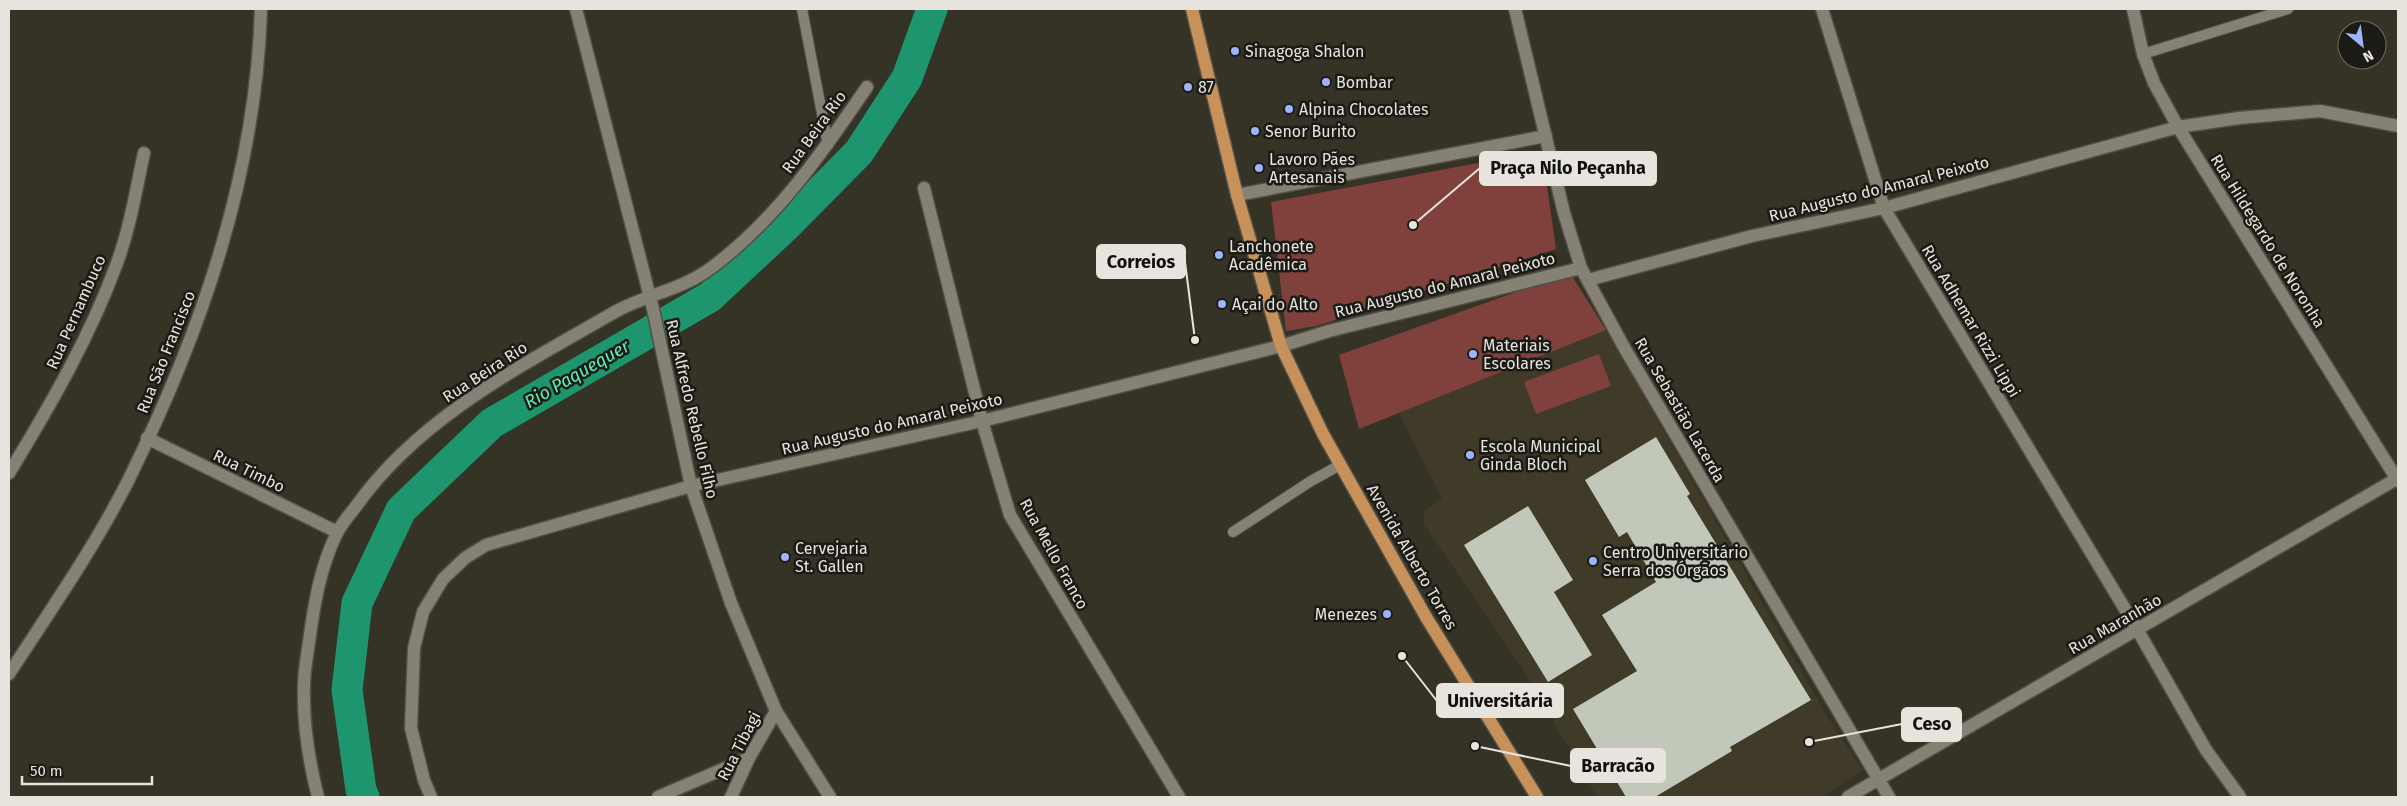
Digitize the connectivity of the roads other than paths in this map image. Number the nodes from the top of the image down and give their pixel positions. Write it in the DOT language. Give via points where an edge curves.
graph roads {
  1 [pos="261,9"];
  2 [pos="576,9"];
  3 [pos="802,9"];
  4 [pos="1192,9"];
  5 [pos="1515,9"];
  6 [pos="2133,9"];
  7 [pos="2288,9"];
  8 [pos="1822,10"];
  9 [pos="2143,54"];
  10 [pos="867,87"];
  11 [pos="2398,126"];
  12 [pos="2178,127"];
  13 [pos="1546,136"];
  14 [pos="828,145"];
  15 [pos="144,153"];
  16 [pos="924,188"];
  17 [pos="1237,195"];
  18 [pos="1884,208"];
  19 [pos="1581,268"];
  20 [pos="1588,280"];
  21 [pos="651,304"];
  22 [pos="1281,346"];
  23 [pos="982,422"];
  24 [pos="147,438"];
  25 [pos="1340,465"];
  26 [pos="9,473"];
  27 [pos="2398,479"];
  28 [pos="691,486"];
  29 [pos="337,532"];
  30 [pos="1233,532"];
  31 [pos="2137,629"];
  32 [pos="9,674"];
  33 [pos="776,710"];
  34 [pos="749,758"];
  35 [pos="1878,780"];
  36 [pos="318,797"];
  37 [pos="431,797"];
  38 [pos="658,797"];
  39 [pos="731,797"];
  40 [pos="830,797"];
  41 [pos="1179,797"];
  42 [pos="1537,797"];
  43 [pos="1848,797"];
  44 [pos="1889,797"];
  45 [pos="2240,797"];
  1 -- 24 [label="street, Rua São Francisco" via="257,82 235,200 207,296 180,367"];
  2 -- 21 [label="street, Rua Alfredo Rebello Filho"];
  3 -- 14 [label="lane"];
  4 -- 17 [label="main road, Avenida Alberto Torres"];
  5 -- 13 [label="street, Rua Sebastião Lacerda"];
  6 -- 9 [label="street, Rua Hildegardo de Noronha"];
  7 -- 9 [label="lane"];
  8 -- 18 [label="street, Rua Adhemar Rizzi Lippi"];
  9 -- 12 [label="street, Rua Hildegardo de Noronha" via="2154,84"];
  10 -- 14 [label="street, Rua Beira Rio"];
  11 -- 12 [label="street, Rua Augusto do Amaral Peixoto" via="2320,111"];
  12 -- 18 [label="street, Rua Augusto do Amaral Peixoto"];
  12 -- 27 [label="street, Rua Hildegardo de Noronha"];
  13 -- 17 [label="street"];
  13 -- 19 [label="street, Rua Sebastião Lacerda"];
  14 -- 21 [label="street, Rua Beira Rio" via="786,198 716,264"];
  15 -- 26 [label="street, Rua Pernambuco" via="114,271 70,368"];
  16 -- 23 [label="street, Rua Mello Franco"];
  17 -- 22 [label="main road, Avenida Alberto Torres"];
  18 -- 20 [label="street, Rua Augusto do Amaral Peixoto" via="1752,236"];
  18 -- 31 [label="street, Rua Adhemar Rizzi Lippi"];
  19 -- 20 [label="street, Rua Sebastião Lacerda"];
  19 -- 22 [label="street, Rua Augusto do Amaral Peixoto"];
  20 -- 35 [label="street, Rua Sebastião Lacerda" via="1625,349"];
  21 -- 28 [label="street, Rua Alfredo Rebello Filho"];
  21 -- 29 [label="street, Rua Beira Rio" via="617,310 502,378 431,428 370,486"];
  22 -- 23 [label="street, Rua Augusto do Amaral Peixoto"];
  22 -- 25 [label="main road, Avenida Alberto Torres"];
  23 -- 28 [label="street, Rua Augusto do Amaral Peixoto"];
  23 -- 41 [label="street, Rua Mello Franco" via="1010,515"];
  24 -- 29 [label="street, Rua Timbo"];
  24 -- 32 [label="street, Rua São Francisco" via="127,482 86,554"];
  25 -- 30 [label="lane"];
  25 -- 42 [label="main road, Avenida Alberto Torres" via="1426,617"];
  27 -- 31 [label="street, Rua Maranhão"];
  28 -- 33 [label="street, Rua Alfredo Rebello Filho" via="731,603"];
  28 -- 37 [label="street, Rua Augusto do Amaral Peixoto" via="486,545 465,558 443,579 423,612 414,648 411,728"];
  29 -- 36 [label="street, Rua Beira Rio" via="318,586 304,685 312,777"];
  31 -- 35 [label="street, Rua Maranhão"];
  31 -- 45 [label="street, Rua Adhemar Rizzi Lippi" via="2206,750"];
  33 -- 34 [label="street, Rua Tibagi"];
  33 -- 40 [label="street, Rua Alfredo Rebello Filho"];
  34 -- 38 [label="street"];
  34 -- 39 [label="street, Rua Tibagi"];
  35 -- 43 [label="street, Rua Maranhão"];
  35 -- 44 [label="street, Rua Sebastião Lacerda"];
}
